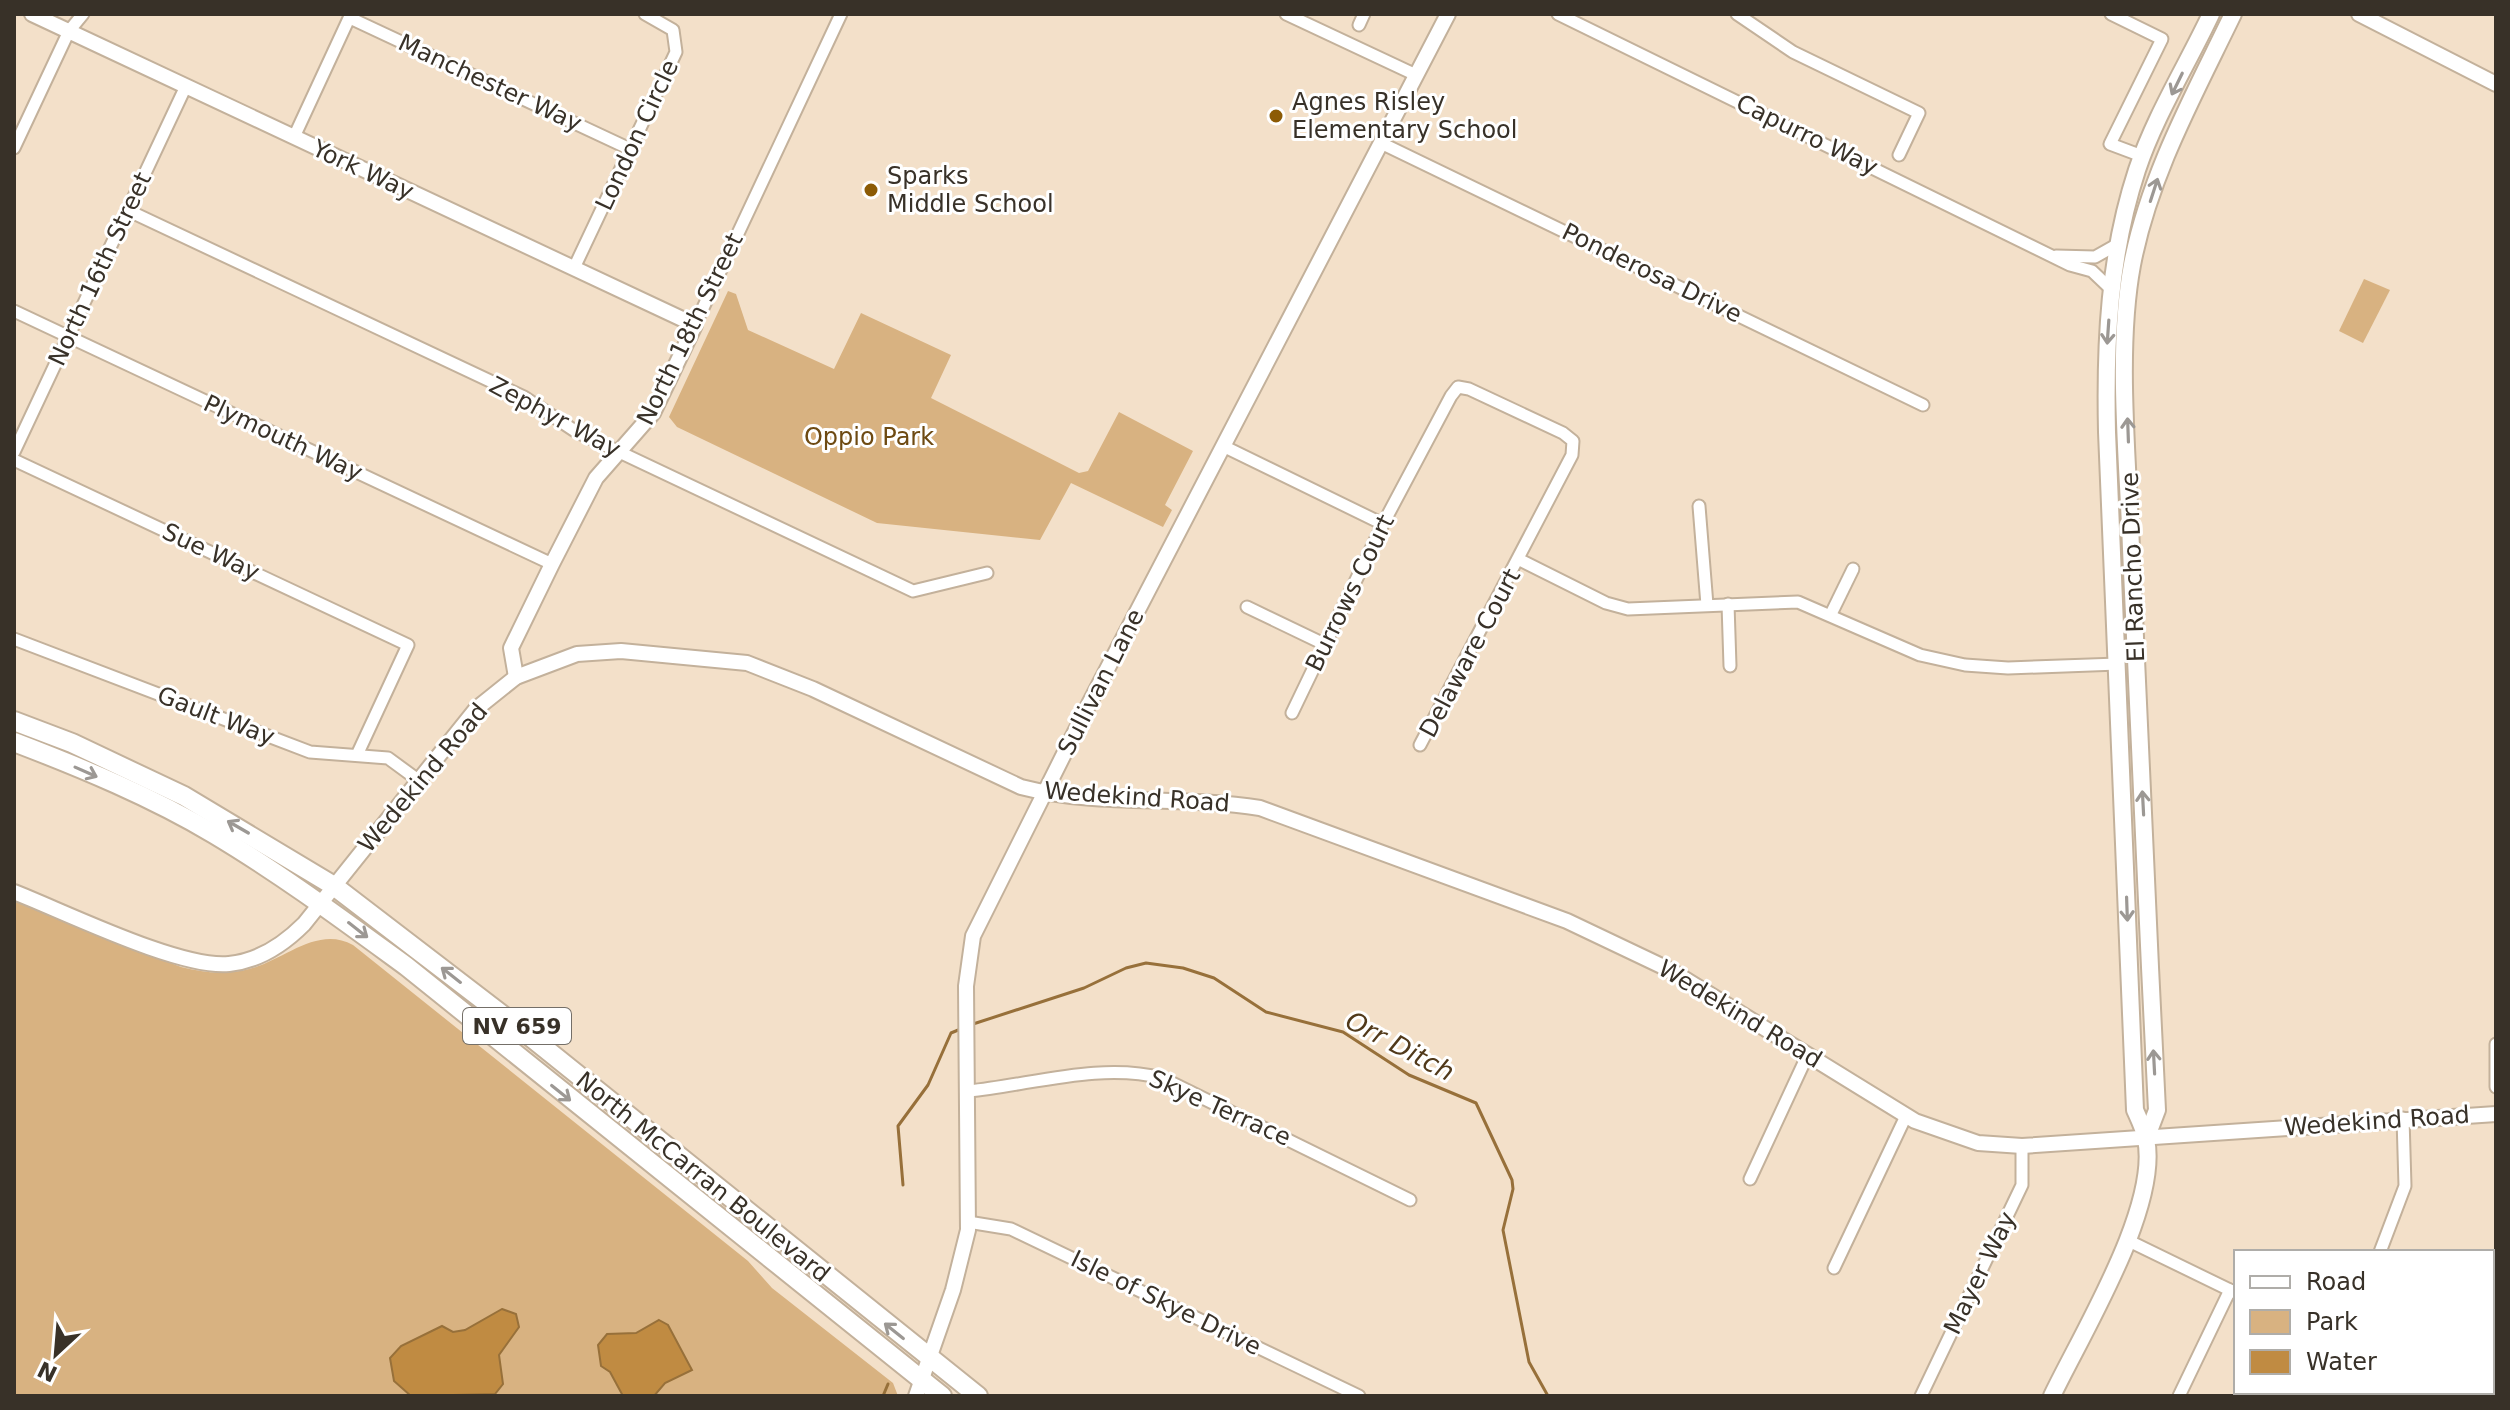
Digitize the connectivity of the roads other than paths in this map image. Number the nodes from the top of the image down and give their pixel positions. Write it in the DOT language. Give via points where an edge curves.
graph roads {
  1 [pos="32,14"];
  2 [pos="83,14"];
  3 [pos="645,14"];
  4 [pos="841,14"];
  5 [pos="1286,14"];
  6 [pos="1448,14"];
  7 [pos="1558,14"];
  8 [pos="1737,14"];
  9 [pos="2111,14"];
  10 [pos="2211,14"];
  11 [pos="2233,14"];
  12 [pos="2359,14"];
  13 [pos="350,16"];
  14 [pos="69,31"];
  15 [pos="1416,75"];
  16 [pos="2496,84"];
  17 [pos="186,86"];
  18 [pos="294,137"];
  19 [pos="1381,143"];
  20 [pos="14,148"];
  21 [pos="630,149"];
  22 [pos="1899,155"];
  23 [pos="2142,156"];
  24 [pos="127,210"];
  25 [pos="2125,213"];
  26 [pos="2118,244"];
  27 [pos="2055,256"];
  28 [pos="2132,265"];
  29 [pos="574,268"];
  30 [pos="2112,290"];
  31 [pos="14,311"];
  32 [pos="695,325"];
  33 [pos="68,337"];
  34 [pos="1923,405"];
  35 [pos="1223,446"];
  36 [pos="14,452"];
  37 [pos="621,453"];
  38 [pos="14,460"];
  39 [pos="1699,506"];
  40 [pos="1383,524"];
  41 [pos="1520,560"];
  42 [pos="552,564"];
  43 [pos="1853,569"];
  44 [pos="987,573"];
  45 [pos="1728,604"];
  46 [pos="1707,605"];
  47 [pos="1247,607"];
  48 [pos="1831,614"];
  49 [pos="14,639"];
  50 [pos="1324,644"];
  51 [pos="2118,664"];
  52 [pos="1730,666"];
  53 [pos="516,677"];
  54 [pos="1292,713"];
  55 [pos="14,721"];
  56 [pos="14,742"];
  57 [pos="1420,745"];
  58 [pos="357,755"];
  59 [pos="418,780"];
  60 [pos="1045,794"];
  61 [pos="334,886"];
  62 [pos="14,892"];
  63 [pos="321,902"];
  64 [pos="2496,1044"];
  65 [pos="1808,1054"];
  66 [pos="2496,1087"];
  67 [pos="969,1091"];
  68 [pos="2496,1114"];
  69 [pos="1906,1116"];
  70 [pos="2403,1118"];
  71 [pos="2146,1139"];
  72 [pos="2022,1146"];
  73 [pos="1750,1179"];
  74 [pos="1410,1200"];
  75 [pos="968,1222"];
  76 [pos="2127,1240"];
  77 [pos="2381,1250"];
  78 [pos="1834,1268"];
  79 [pos="2233,1292"];
  80 [pos="930,1360"];
  81 [pos="919,1388"];
  82 [pos="942,1396"];
  83 [pos="978,1396"];
  84 [pos="1359,1396"];
  85 [pos="1921,1396"];
  86 [pos="2052,1396"];
  87 [pos="2179,1396"];
  1 -- 14 [label="street, York Way"];
  2 -- 14 [label="street"];
  3 -- 21 [label="street, London Circle" via="667,24 678,45"];
  4 -- 32 [label="street, North 18th Street"];
  5 -- 15 [label="street"];
  6 -- 15 [label="street, Sullivan Lane"];
  7 -- 27 [label="street, Capurro Way"];
  8 -- 22 [label="street" via="1793,52 1919,113"];
  9 -- 23 [label="street" via="2162,39 2110,144"];
  10 -- 23 [label="main road, El Rancho Drive, one-way"];
  28 -- 11 [label="main road, El Rancho Drive, one-way" via="2162,163"];
  12 -- 16 [label="street"];
  13 -- 18 [label="street"];
  13 -- 21 [label="street, Manchester Way"];
  14 -- 17 [label="street, York Way"];
  14 -- 20 [label="street"];
  15 -- 19 [label="street, Sullivan Lane"];
  17 -- 18 [label="street, York Way"];
  17 -- 24 [label="street, North 16th Street"];
  18 -- 29 [label="street, York Way"];
  19 -- 34 [label="street, Ponderosa Drive"];
  19 -- 35 [label="street, Sullivan Lane"];
  21 -- 29 [label="street, London Circle"];
  23 -- 25 [label="main road, El Rancho Drive"];
  24 -- 33 [label="street, North 16th Street"];
  24 -- 37 [label="street, Zephyr Way" via="524,397"];
  25 -- 26 [label="main road, El Rancho Drive"];
  25 -- 28 [label="main road"];
  26 -- 27 [label="street, Capurro Way" via="2095,257"];
  26 -- 30 [label="main road, El Rancho Drive"];
  27 -- 30 [label="street, Capurro Way" via="2092,271"];
  71 -- 28 [label="main road, El Rancho Drive, one-way" via="2157,1110 2131,536 2126,341"];
  29 -- 32 [label="street, York Way"];
  30 -- 51 [label="main road, El Rancho Drive, one-way" via="2106,371"];
  31 -- 33 [label="street, Plymouth Way"];
  32 -- 37 [label="street, North 18th Street" via="653,413"];
  33 -- 36 [label="street, North 16th Street"];
  33 -- 42 [label="street, Plymouth Way"];
  35 -- 40 [label="street"];
  35 -- 60 [label="street, Sullivan Lane"];
  37 -- 42 [label="street, North 18th Street" via="596,478"];
  37 -- 44 [label="street, Zephyr Way" via="913,591"];
  38 -- 58 [label="street, Sue Way" via="408,645"];
  39 -- 46 [label="street"];
  40 -- 41 [label="street, Burrows Court" via="1458,387 1573,441 1572,455"];
  40 -- 50 [label="street, Burrows Court"];
  41 -- 46 [label="street" via="1615,606 1638,610"];
  41 -- 57 [label="street, Delaware Court"];
  42 -- 53 [label="street, North 18th Street" via="511,648"];
  43 -- 48 [label="street"];
  45 -- 46 [label="street"];
  45 -- 48 [label="street" via="1798,602"];
  45 -- 52 [label="street"];
  47 -- 50 [label="street"];
  48 -- 51 [label="street" via="1920,655 1965,665"];
  49 -- 58 [label="street, Gault Way" via="310,752"];
  50 -- 54 [label="street, Burrows Court"];
  51 -- 71 [label="main road, El Rancho Drive, one-way" via="2135,1110"];
  53 -- 59 [label="street, Wedekind Road" via="476,709"];
  53 -- 60 [label="street, Wedekind Road" via="556,659 599,651 747,663"];
  61 -- 55 [label="main road, North McCarran Boulevard / NV 659, one-way" via="184,796"];
  56 -- 63 [label="main road, North McCarran Boulevard / NV 659, one-way" via="211,832"];
  58 -- 59 [label="street, Gault Way" via="388,758"];
  59 -- 61 [label="street, Wedekind Road"];
  60 -- 65 [label="street, Wedekind Road" via="1216,800 1260,808 1482,888 1625,947"];
  60 -- 67 [label="street, Sullivan Lane" via="973,936 966,986"];
  61 -- 63 [label="street, Wedekind Road"];
  80 -- 61 [label="main road, North McCarran Boulevard / NV 659, one-way" via="522,1030"];
  62 -- 63 [label="street, Wedekind Road" via="182,958 228,964 277,947"];
  63 -- 81 [label="main road, North McCarran Boulevard / NV 659, one-way"];
  64 -- 66 [label="street"];
  65 -- 69 [label="street, Wedekind Road"];
  65 -- 73 [label="street"];
  67 -- 74 [label="street, Skye Terrace" via="1105,1073 1154,1076"];
  67 -- 75 [label="street, Sullivan Lane"];
  68 -- 70 [label="street, Wedekind Road"];
  69 -- 72 [label="street, Wedekind Road" via="1978,1143"];
  69 -- 78 [label="street"];
  70 -- 71 [label="street, Wedekind Road"];
  70 -- 77 [label="street" via="2405,1186"];
  71 -- 72 [label="street, Wedekind Road"];
  71 -- 76 [label="main road, El Rancho Drive" via="2144,1190"];
  72 -- 85 [label="street, Mayer Way" via="2022,1185"];
  75 -- 80 [label="street, Sullivan Lane"];
  75 -- 84 [label="street, Isle of Skye Drive" via="1011,1229"];
  76 -- 79 [label="street"];
  76 -- 86 [label="main road, El Rancho Drive"];
  79 -- 87 [label="street"];
  80 -- 81 [label="street, Sullivan Lane"];
  80 -- 83 [label="main road, North McCarran Boulevard / NV 659"];
  81 -- 82 [label="main road, North McCarran Boulevard / NV 659"];
}
